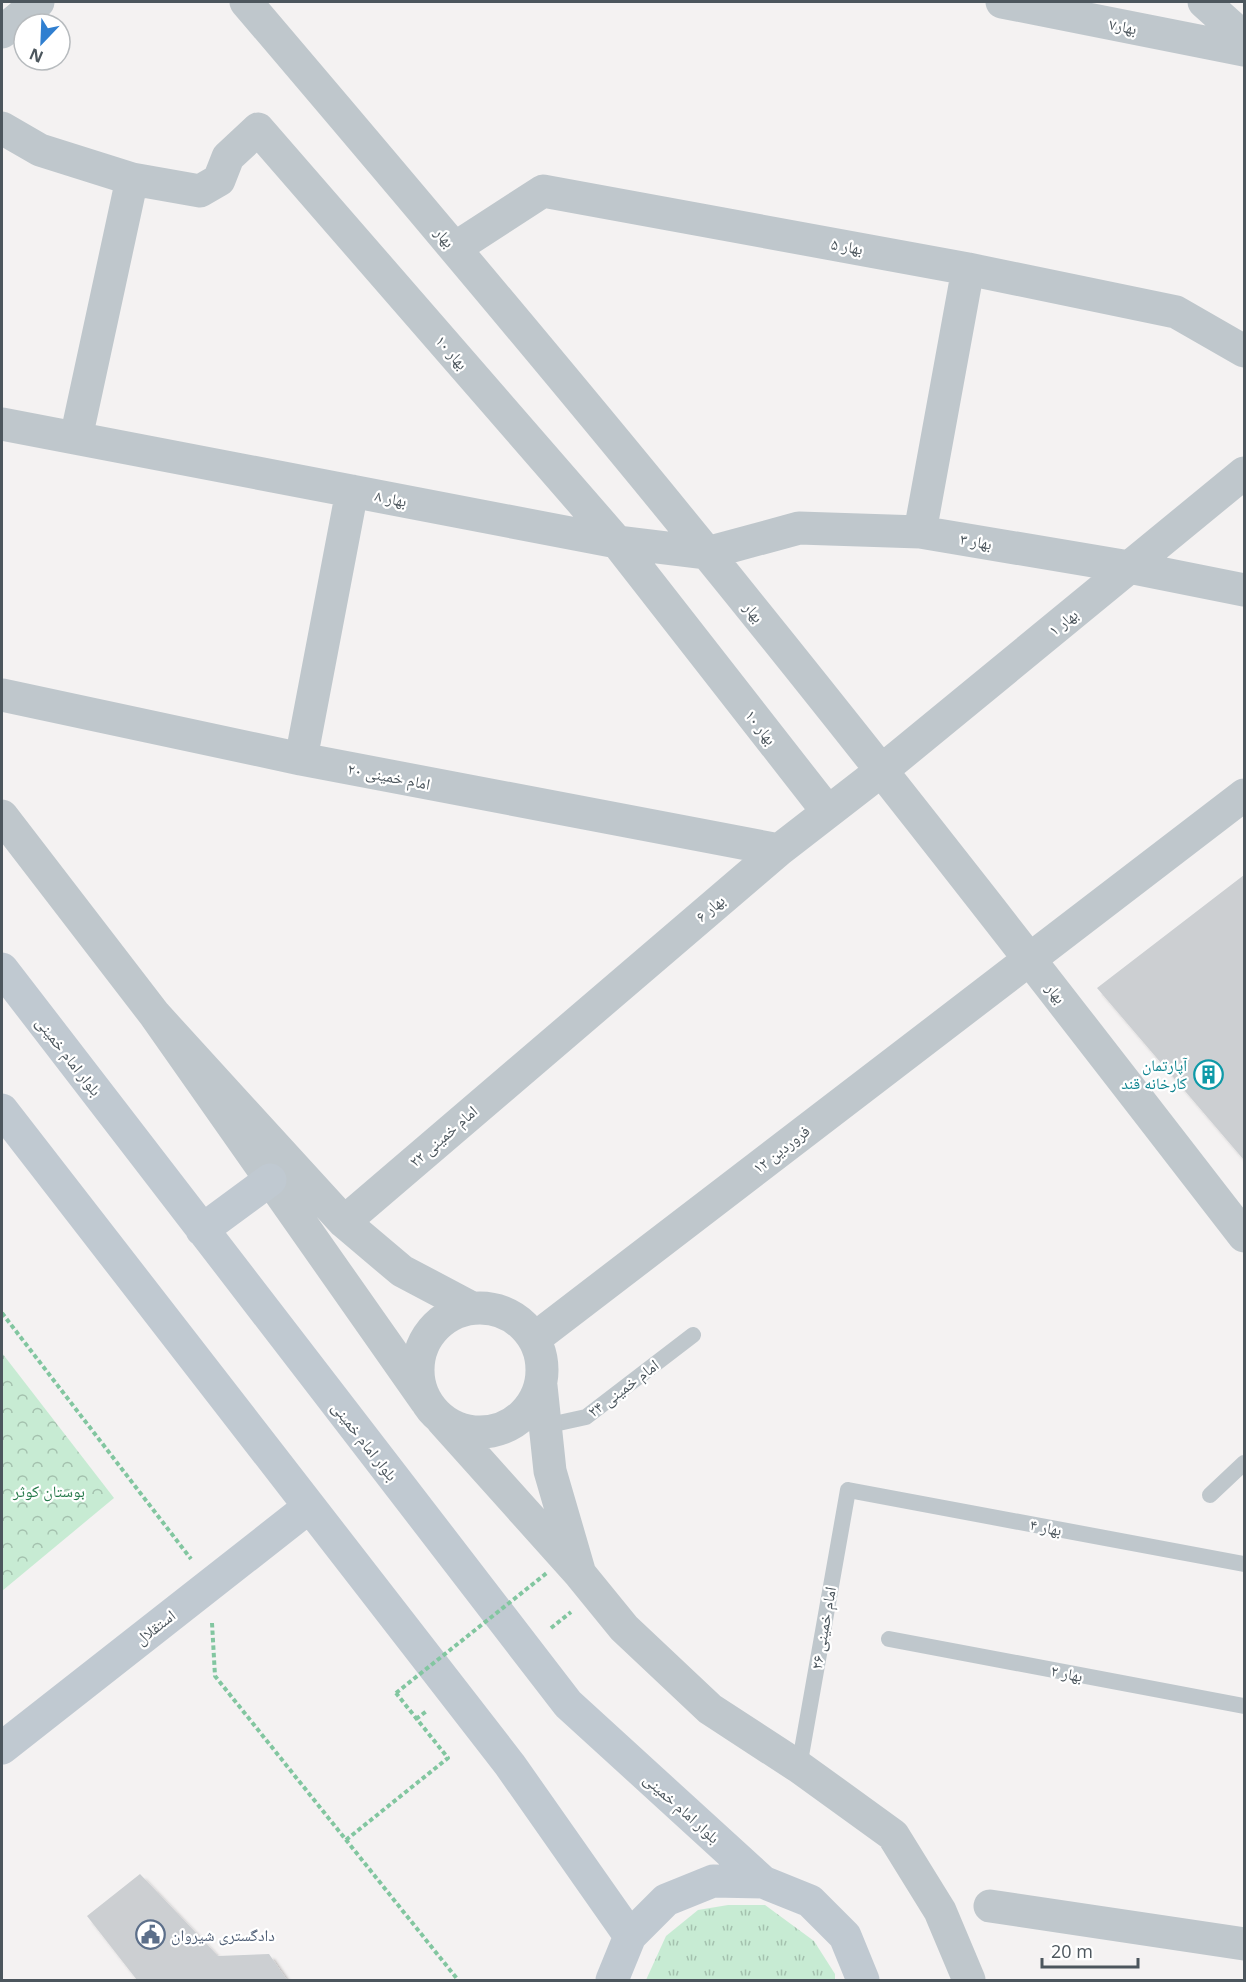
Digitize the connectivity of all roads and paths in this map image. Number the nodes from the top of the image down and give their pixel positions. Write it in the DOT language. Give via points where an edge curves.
graph roads {
  1 [pos="38,2"];
  2 [pos="246,2"];
  3 [pos="1002,2"];
  4 [pos="1204,2"];
  5 [pos="2,32"];
  6 [pos="1245,38"];
  7 [pos="1245,50"];
  8 [pos="2,128"];
  9 [pos="132,179"];
  10 [pos="455,248"];
  11 [pos="968,269"];
  12 [pos="1245,351"];
  13 [pos="2,424"];
  14 [pos="76,438"];
  15 [pos="1245,473"];
  16 [pos="352,491"];
  17 [pos="920,532"];
  18 [pos="617,542"];
  19 [pos="707,553"];
  20 [pos="1129,567"];
  21 [pos="1245,590"];
  22 [pos="2,695"];
  23 [pos="301,759"];
  24 [pos="881,771"];
  25 [pos="1245,795"];
  26 [pos="828,812"];
  27 [pos="2,816"];
  28 [pos="779,850"];
  29 [pos="1029,958"];
  30 [pos="2,969"];
  31 [pos="155,1015"];
  32 [pos="543,1051"];
  33 [pos="2,1110"];
  34 [pos="270,1180"];
  35 [pos="344,1222"];
  36 [pos="202,1230"];
  37 [pos="1245,1236"];
  38 [pos="472,1308"];
  39 [pos="2,1313"];
  40 [pos="693,1335"];
  41 [pos="534,1339"];
  42 [pos="541,1386"];
  43 [pos="434,1411"];
  44 [pos="545,1426"];
  45 [pos="1245,1463"];
  46 [pos="848,1490"];
  47 [pos="1210,1495"];
  48 [pos="309,1507"];
  49 [pos="1245,1564"];
  50 [pos="548,1572"];
  51 [pos="580,1574"];
  52 [pos="211,1584"];
  53 [pos="889,1639"];
  54 [pos="1245,1707"];
  55 [pos="2,1748"];
  56 [pos="799,1767"];
  57 [pos="346,1840"];
  58 [pos="764,1882"];
  59 [pos="990,1906"];
  60 [pos="630,1936"];
  61 [pos="1245,1944"];
  62 [pos="458,1980"];
  63 [pos="612,1980"];
  64 [pos="862,1980"];
  65 [pos="969,1980"];
  1 -- 5 [label="street"];
  2 -- 10 [label="street, بهار"];
  3 -- 7 [label="street, بهار۷"];
  4 -- 6 [label="street"];
  8 -- 9 [label="street, بهار ۱۰" via="40,150"];
  9 -- 14 [label="street"];
  9 -- 18 [label="street, بهار ۱۰" via="200,191 219,180 228,157 258,129"];
  10 -- 11 [label="street, بهار ۵" via="543,190"];
  10 -- 19 [label="street, بهار"];
  11 -- 12 [label="street, بهار ۵" via="1176,312"];
  11 -- 17 [label="street"];
  13 -- 14 [label="street, بهار ۸"];
  14 -- 16 [label="street, بهار ۸"];
  15 -- 20 [label="street, بهار ۱"];
  16 -- 18 [label="street, بهار ۸"];
  16 -- 23 [label="street"];
  17 -- 19 [label="street, بهار ۳" via="799,528"];
  17 -- 20 [label="street, بهار ۳"];
  18 -- 19 [label="street, بهار ۸"];
  18 -- 26 [label="street, بهار ۱۰"];
  19 -- 24 [label="street, بهار"];
  20 -- 21 [label="street, بهار ۳"];
  20 -- 24 [label="street, بهار ۱"];
  22 -- 23 [label="street, امام خمینی ۲۰"];
  23 -- 28 [label="street, امام خمینی ۲۰"];
  24 -- 26 [label="street, بهار ۶"];
  24 -- 29 [label="street, بهار"];
  25 -- 29 [label="street, ۱۲ فروردین"];
  26 -- 28 [label="street, بهار ۶"];
  27 -- 31 [label="street"];
  28 -- 32 [label="street, بهار ۶"];
  29 -- 37 [label="street, بهار"];
  29 -- 41 [label="street, ۱۲ فروردین"];
  30 -- 36 [label="main road, بلوار امام خمینی"];
  31 -- 34 [label="street"];
  31 -- 35 [label="street"];
  32 -- 35 [label="street, امام خمینی ۲۲"];
  33 -- 48 [label="main road"];
  34 -- 36 [label="main road"];
  34 -- 43 [label="street"];
  35 -- 38 [label="street" via="402,1271"];
  36 -- 58 [label="main road, بلوار امام خمینی" via="568,1704"];
  38 -- 41 [label="street" via="496,1310 518,1321"];
  38 -- 43 [label="street" via="449,1316 430,1332 420,1354 418,1378"];
  39 -- 52 [label="path"];
  40 -- 44 [label="lane, امام خمینی ۲۴" via="586,1417"];
  41 -- 42 [label="street" via="542,1362"];
  42 -- 43 [label="street" via="530,1408 512,1424 489,1432 465,1430"];
  42 -- 44 [label="street"];
  43 -- 51 [label="street"];
  44 -- 51 [label="street" via="550,1471"];
  45 -- 47 [label="lane"];
  46 -- 49 [label="lane, بهار ۴"];
  46 -- 56 [label="lane, امام خمینی ۲۶"];
  48 -- 52 [label="main road, استقلال"];
  48 -- 60 [label="main road" via="510,1765"];
  50 -- 57 [label="path, bridge" via="396,1693 448,1758"];
  51 -- 56 [label="street" via="624,1628 710,1709"];
  52 -- 55 [label="main road, استقلال"];
  52 -- 57 [label="path" via="215,1676"];
  53 -- 54 [label="lane, بهار ۲"];
  56 -- 65 [label="street" via="893,1835 940,1911"];
  57 -- 62 [label="path"];
  58 -- 60 [label="main road" via="713,1881 666,1900"];
  58 -- 64 [label="main road" via="810,1901 845,1936"];
  59 -- 61 [label="street"];
  60 -- 63 [label="main road"];
}
